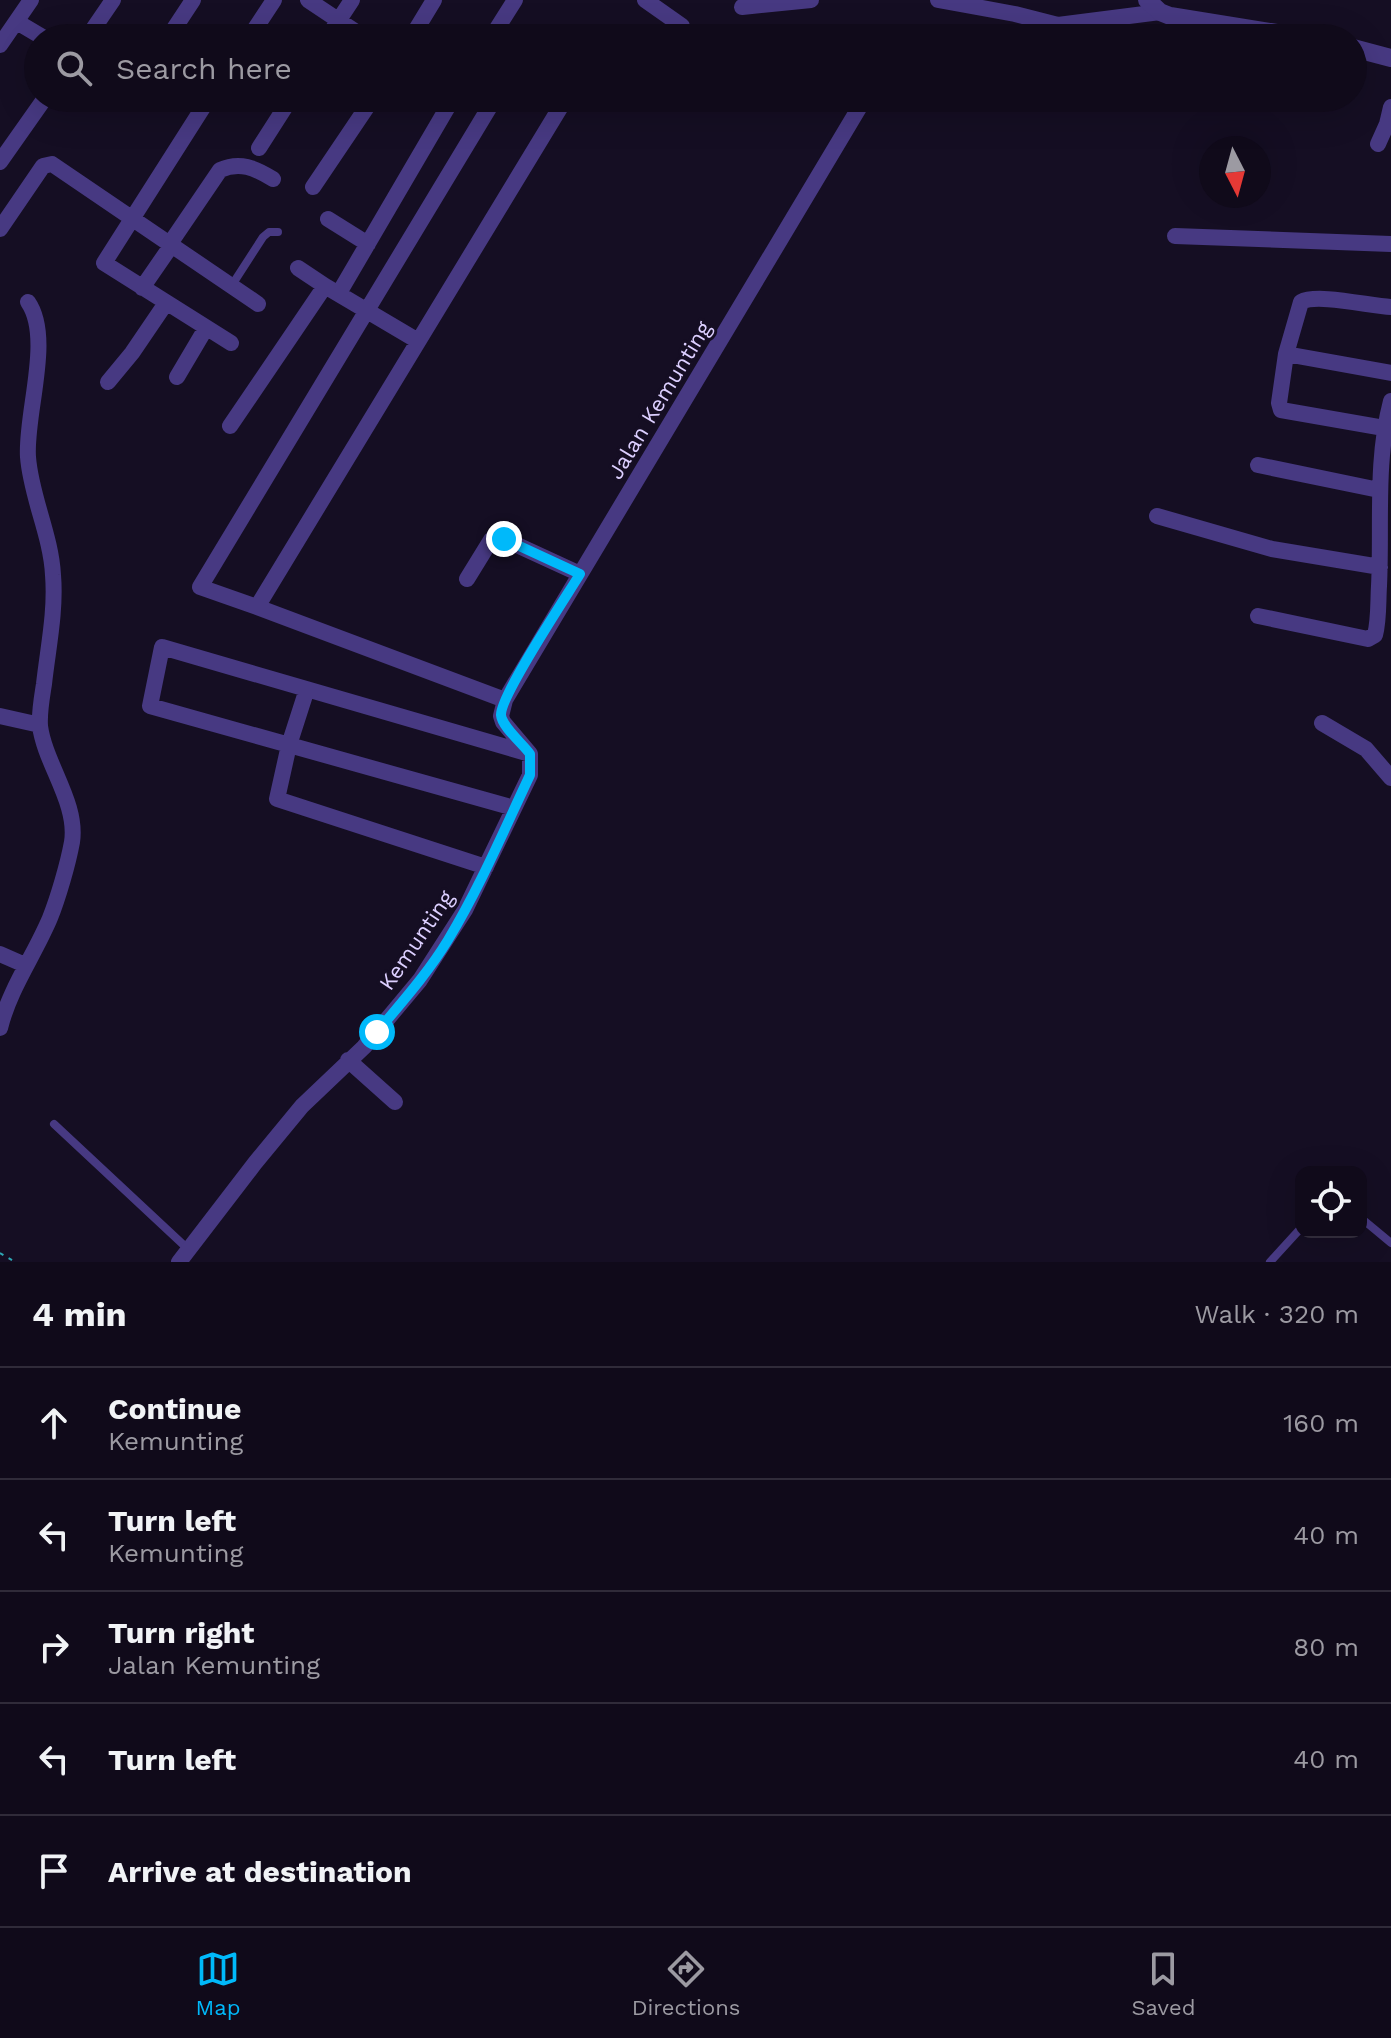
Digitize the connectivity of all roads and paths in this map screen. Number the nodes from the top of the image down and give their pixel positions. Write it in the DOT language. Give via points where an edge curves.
graph roads {
  1 [pos="31,0"];
  2 [pos="113,0"];
  3 [pos="193,0"];
  4 [pos="274,0"];
  5 [pos="308,0"];
  6 [pos="352,0"];
  7 [pos="434,0"];
  8 [pos="515,0"];
  9 [pos="645,0"];
  10 [pos="811,0"];
  11 [pos="938,0"];
  12 [pos="1153,6"];
  13 [pos="742,7"];
  14 [pos="1016,7"];
  15 [pos="338,21"];
  16 [pos="17,22"];
  17 [pos="97,24"];
  18 [pos="177,24"];
  19 [pos="258,24"];
  20 [pos="336,24"];
  21 [pos="343,24"];
  22 [pos="419,24"];
  23 [pos="500,24"];
  24 [pos="679,24"];
  25 [pos="1040,24"];
  26 [pos="1083,24"];
  27 [pos="1217,24"];
  28 [pos="24,26"];
  29 [pos="0,45"];
  30 [pos="1367,52"];
  31 [pos="1391,58"];
  32 [pos="1391,107"];
  33 [pos="35,112"];
  34 [pos="200,112"];
  35 [pos="282,112"];
  36 [pos="364,112"];
  37 [pos="445,112"];
  38 [pos="487,112"];
  39 [pos="557,112"];
  40 [pos="857,112"];
  41 [pos="1378,144"];
  42 [pos="259,148"];
  43 [pos="0,162"];
  44 [pos="273,179"];
  45 [pos="313,187"];
  46 [pos="328,219"];
  47 [pos="132,220"];
  48 [pos="0,229"];
  49 [pos="278,232"];
  50 [pos="1175,236"];
  51 [pos="368,244"];
  52 [pos="1391,244"];
  53 [pos="170,245"];
  54 [pos="298,268"];
  55 [pos="232,286"];
  56 [pos="142,288"];
  57 [pos="332,290"];
  58 [pos="28,302"];
  59 [pos="166,303"];
  60 [pos="258,304"];
  61 [pos="1391,307"];
  62 [pos="367,313"];
  63 [pos="206,328"];
  64 [pos="418,341"];
  65 [pos="231,343"];
  66 [pos="1286,354"];
  67 [pos="1391,373"];
  68 [pos="177,377"];
  69 [pos="108,382"];
  70 [pos="1391,401"];
  71 [pos="1387,423"];
  72 [pos="230,426"];
  73 [pos="1258,465"];
  74 [pos="1379,490"];
  75 [pos="1157,516"];
  76 [pos="1380,567"];
  77 [pos="580,574"];
  78 [pos="467,579"];
  79 [pos="257,607"];
  80 [pos="1258,616"];
  81 [pos="307,689"];
  82 [pos="505,700"];
  83 [pos="0,716"];
  84 [pos="1322,723"];
  85 [pos="40,725"];
  86 [pos="289,745"];
  87 [pos="530,754"];
  88 [pos="1391,778"];
  89 [pos="514,808"];
  90 [pos="486,867"];
  91 [pos="0,954"];
  92 [pos="25,965"];
  93 [pos="3,1005"];
  94 [pos="0,1028"];
  95 [pos="348,1060"];
  96 [pos="395,1102"];
  97 [pos="54,1124"];
  98 [pos="1367,1223"];
  99 [pos="1295,1235"];
  100 [pos="1391,1243"];
  101 [pos="0,1253"];
  102 [pos="184,1256"];
  103 [pos="15,1262"];
  104 [pos="1270,1262"];
  1 -- 16 [label="street"];
  2 -- 17 [label="street"];
  3 -- 18 [label="street"];
  4 -- 19 [label="street"];
  5 -- 15 [label="street"];
  6 -- 15 [label="street"];
  7 -- 22 [label="street"];
  8 -- 23 [label="street"];
  9 -- 24 [label="street"];
  10 -- 13 [label="street"];
  11 -- 14 [label="street"];
  12 -- 26 [label="street"];
  12 -- 27 [label="street"];
  14 -- 25 [label="street"];
  15 -- 20 [label="street"];
  15 -- 21 [label="street"];
  16 -- 28 [label="street"];
  16 -- 29 [label="street"];
  30 -- 31 [label="street"];
  32 -- 41 [label="street"];
  33 -- 43 [label="street"];
  34 -- 47 [label="street"];
  35 -- 42 [label="street"];
  36 -- 45 [label="street"];
  37 -- 51 [label="street"];
  38 -- 62 [label="street"];
  39 -- 64 [label="street"];
  40 -- 77 [label="street, Jalan Kemunting"];
  44 -- 53 [label="street" via="247,166 220,170"];
  46 -- 51 [label="street"];
  47 -- 48 [label="street" via="46,164"];
  47 -- 53 [label="street"];
  47 -- 56 [label="street" via="104,263"];
  49 -- 55 [label="lane" via="263,237"];
  50 -- 52 [label="street"];
  51 -- 57 [label="street"];
  53 -- 55 [label="street"];
  53 -- 56 [label="street"];
  54 -- 57 [label="street"];
  55 -- 60 [label="street"];
  56 -- 59 [label="street"];
  57 -- 62 [label="street"];
  57 -- 72 [label="street"];
  58 -- 85 [label="street" via="39,354 28,456 53,574"];
  59 -- 63 [label="street"];
  59 -- 69 [label="street"];
  61 -- 66 [label="street" via="1306,299"];
  62 -- 64 [label="street"];
  62 -- 79 [label="street" via="200,587"];
  63 -- 65 [label="street"];
  63 -- 68 [label="street"];
  64 -- 79 [label="street"];
  66 -- 67 [label="street"];
  66 -- 71 [label="street" via="1281,410"];
  70 -- 71 [label="street"];
  71 -- 74 [label="street"];
  73 -- 74 [label="street"];
  74 -- 76 [label="street"];
  75 -- 76 [label="street" via="1272,549"];
  76 -- 80 [label="street" via="1376,630 1368,639"];
  77 -- 78 [label="street" via="495,537"];
  77 -- 82 [label="street, Jalan Kemunting"];
  79 -- 82 [label="street"];
  81 -- 86 [label="street"];
  81 -- 86 [label="street" via="162,647 150,706"];
  81 -- 87 [label="street"];
  82 -- 87 [label="street" via="501,716 506,727"];
  83 -- 85 [label="street"];
  84 -- 88 [label="street" via="1366,749"];
  85 -- 92 [label="street" via="72,841 50,917"];
  86 -- 89 [label="street"];
  86 -- 90 [label="street" via="277,799"];
  87 -- 89 [label="street, Kemunting" via="530,775"];
  89 -- 90 [label="street, Kemunting"];
  90 -- 95 [label="street, Kemunting" via="429,967"];
  91 -- 92 [label="street"];
  92 -- 93 [label="street"];
  93 -- 94 [label="street"];
  95 -- 96 [label="street"];
  95 -- 102 [label="street, Kemunting" via="302,1106"];
  97 -- 102 [label="lane"];
  98 -- 100 [label="lane"];
  99 -- 104 [label="lane"];
  101 -- 103 [label="path"];
}
